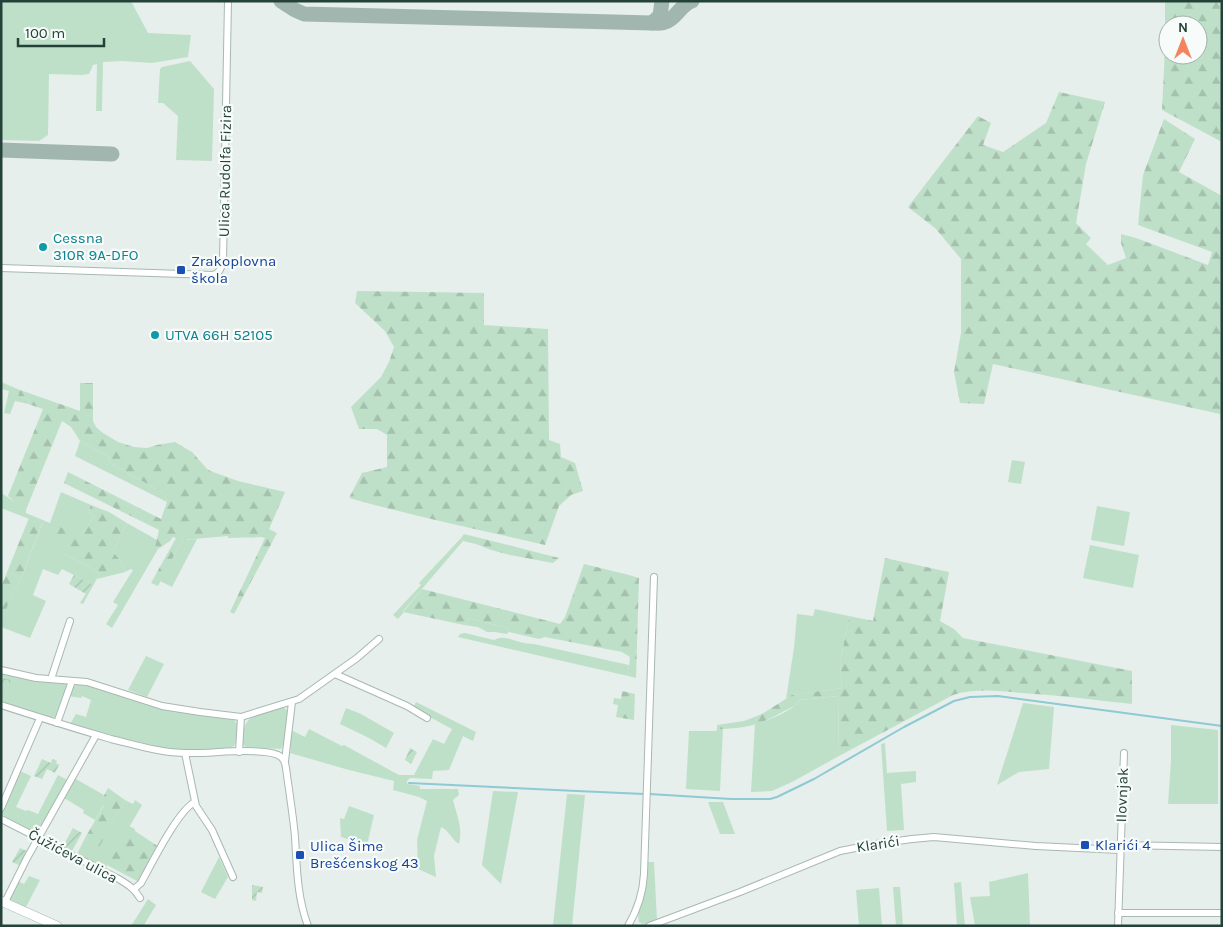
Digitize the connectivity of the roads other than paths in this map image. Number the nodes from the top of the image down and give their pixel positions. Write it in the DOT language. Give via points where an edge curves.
graph roads {
  1 [pos="228,1"];
  2 [pos="1,268"];
  3 [pos="654,577"];
  4 [pos="70,621"];
  5 [pos="379,639"];
  6 [pos="1,670"];
  7 [pos="335,674"];
  8 [pos="51,679"];
  9 [pos="72,680"];
  10 [pos="292,702"];
  11 [pos="1,705"];
  12 [pos="241,717"];
  13 [pos="40,718"];
  14 [pos="427,718"];
  15 [pos="57,723"];
  16 [pos="96,734"];
  17 [pos="239,752"];
  18 [pos="185,753"];
  19 [pos="1124,753"];
  20 [pos="285,761"];
  21 [pos="195,802"];
  22 [pos="1,808"];
  23 [pos="1,819"];
  24 [pos="39,838"];
  25 [pos="1120,847"];
  26 [pos="1222,847"];
  27 [pos="232,877"];
  28 [pos="134,889"];
  29 [pos="140,898"];
  30 [pos="3,901"];
  31 [pos="1118,913"];
  32 [pos="1222,913"];
  33 [pos="57,926"];
  34 [pos="308,926"];
  35 [pos="628,926"];
  36 [pos="649,926"];
  37 [pos="1118,926"];
  1 -- 2 [label="street, Ulica Rudolfa Fizira" via="223,261 219,272 213,275"];
  3 -- 35 [label="street" via="644,883 639,904"];
  4 -- 8 [label="street"];
  5 -- 7 [label="street"];
  6 -- 8 [label="street"];
  7 -- 10 [label="street"];
  7 -- 14 [label="street"];
  8 -- 9 [label="street"];
  9 -- 12 [label="street" via="162,706"];
  9 -- 15 [label="street"];
  10 -- 12 [label="street"];
  10 -- 20 [label="street"];
  11 -- 13 [label="street"];
  12 -- 17 [label="street"];
  13 -- 15 [label="street"];
  13 -- 22 [label="street"];
  15 -- 16 [label="street"];
  16 -- 18 [label="street" via="152,749"];
  16 -- 24 [label="street"];
  17 -- 18 [label="street"];
  17 -- 20 [label="street" via="272,753"];
  18 -- 21 [label="street"];
  19 -- 25 [label="street, Ilovnjak"];
  20 -- 34 [label="street" via="298,888"];
  21 -- 27 [label="street" via="212,830"];
  21 -- 28 [label="street" via="178,818 141,883"];
  23 -- 24 [label="street, Čužićeva ulica"];
  24 -- 28 [label="street, Čužićeva ulica"];
  24 -- 30 [label="street"];
  25 -- 26 [label="street, Klarići"];
  25 -- 31 [label="street, Ilovnjak"];
  25 -- 36 [label="street, Klarići" via="1036,846 934,837 876,844 840,851"];
  28 -- 29 [label="street, Čužićeva ulica"];
  30 -- 33 [label="street"];
  31 -- 32 [label="street"];
  31 -- 37 [label="street, Ilovnjak"];
}
